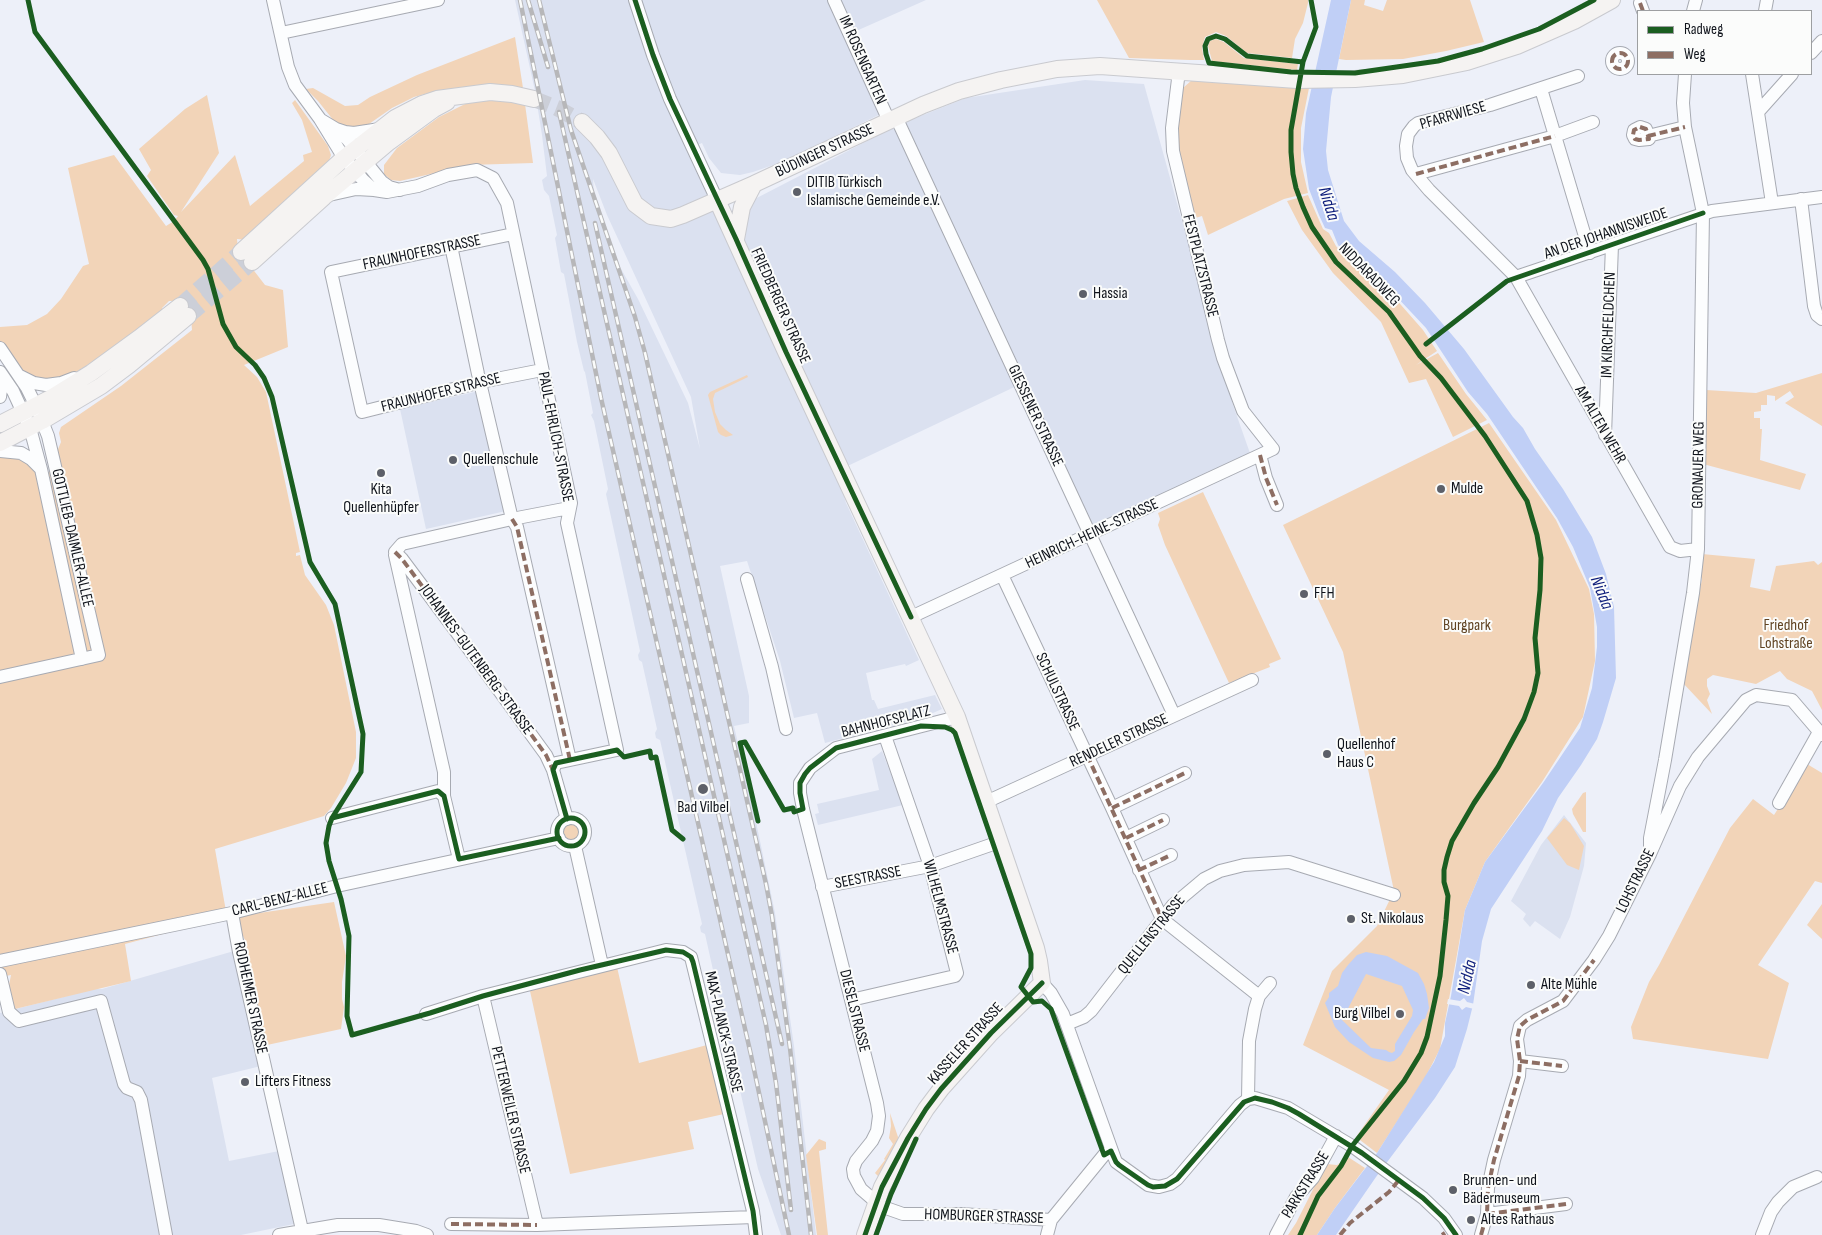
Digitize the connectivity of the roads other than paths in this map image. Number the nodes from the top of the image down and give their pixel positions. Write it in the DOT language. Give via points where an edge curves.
graph roads {
  1 [pos="273,0"];
  2 [pos="438,0"];
  3 [pos="635,0"];
  4 [pos="834,0"];
  5 [pos="1612,0"];
  6 [pos="411,3"];
  7 [pos="281,33"];
  8 [pos="1822,40"];
  9 [pos="1812,52"];
  10 [pos="1179,71"];
  11 [pos="1685,75"];
  12 [pos="1752,75"];
  13 [pos="1791,75"];
  14 [pos="1578,76"];
  15 [pos="1541,89"];
  16 [pos="458,97"];
  17 [pos="534,99"];
  18 [pos="1758,112"];
  19 [pos="320,119"];
  20 [pos="893,119"];
  21 [pos="582,122"];
  22 [pos="1593,122"];
  23 [pos="1686,127"];
  24 [pos="336,129"];
  25 [pos="380,129"];
  26 [pos="1555,136"];
  27 [pos="1648,136"];
  28 [pos="355,160"];
  29 [pos="1416,174"];
  30 [pos="754,184"];
  31 [pos="374,190"];
  32 [pos="400,190"];
  33 [pos="324,197"];
  34 [pos="1822,197"];
  35 [pos="718,200"];
  36 [pos="1801,200"];
  37 [pos="1772,203"];
  38 [pos="1703,213"];
  39 [pos="513,234"];
  40 [pos="736,239"];
  41 [pos="1612,245"];
  42 [pos="451,246"];
  43 [pos="1590,253"];
  44 [pos="331,272"];
  45 [pos="1516,277"];
  46 [pos="1822,319"];
  47 [pos="0,348"];
  48 [pos="542,370"];
  49 [pos="0,373"];
  50 [pos="91,373"];
  51 [pos="20,376"];
  52 [pos="481,382"];
  53 [pos="0,397"];
  54 [pos="33,417"];
  55 [pos="0,424"];
  56 [pos="1605,435"];
  57 [pos="0,443"];
  58 [pos="1273,449"];
  59 [pos="0,450"];
  60 [pos="1260,456"];
  61 [pos="41,469"];
  62 [pos="1277,505"];
  63 [pos="569,508"];
  64 [pos="512,519"];
  65 [pos="1090,535"];
  66 [pos="1698,550"];
  67 [pos="395,552"];
  68 [pos="1002,575"];
  69 [pos="747,579"];
  70 [pos="911,618"];
  71 [pos="82,659"];
  72 [pos="0,677"];
  73 [pos="1252,680"];
  74 [pos="1174,715"];
  75 [pos="957,717"];
  76 [pos="786,729"];
  77 [pos="1821,734"];
  78 [pos="885,736"];
  79 [pos="1087,755"];
  80 [pos="570,760"];
  81 [pos="553,770"];
  82 [pos="1185,773"];
  83 [pos="441,794"];
  84 [pos="986,802"];
  85 [pos="1779,803"];
  86 [pos="802,807"];
  87 [pos="1112,808"];
  88 [pos="332,818"];
  89 [pos="567,819"];
  90 [pos="1164,820"];
  91 [pos="559,838"];
  92 [pos="1126,838"];
  93 [pos="1000,842"];
  94 [pos="576,846"];
  95 [pos="1650,854"];
  96 [pos="1171,855"];
  97 [pos="458,858"];
  98 [pos="930,866"];
  99 [pos="1139,870"];
  100 [pos="822,887"];
  101 [pos="1394,895"];
  102 [pos="232,912"];
  103 [pos="1162,919"];
  104 [pos="0,961"];
  105 [pos="602,965"];
  106 [pos="0,974"];
  107 [pos="1042,983"];
  108 [pos="1270,983"];
  109 [pos="483,996"];
  110 [pos="1259,996"];
  111 [pos="850,1000"];
  112 [pos="426,1014"];
  113 [pos="1067,1024"];
  114 [pos="1520,1061"];
  115 [pos="1562,1066"];
  116 [pos="1248,1099"];
  117 [pos="1336,1136"];
  118 [pos="1111,1151"];
  119 [pos="1816,1177"];
  120 [pos="1566,1204"];
  121 [pos="881,1205"];
  122 [pos="1487,1214"];
  123 [pos="754,1217"];
  124 [pos="1051,1220"];
  125 [pos="451,1224"];
  126 [pos="537,1225"];
  127 [pos="302,1230"];
  128 [pos="166,1235"];
  129 [pos="279,1235"];
  130 [pos="427,1235"];
  131 [pos="756,1235"];
  132 [pos="865,1235"];
  133 [pos="876,1235"];
  134 [pos="1047,1235"];
  135 [pos="1276,1235"];
  136 [pos="1456,1235"];
  137 [pos="1481,1235"];
  138 [pos="1762,1235"];
  1 -- 7 [label="street"];
  2 -- 6 [label="street"];
  3 -- 35 [label="street, FRIEDBERGER STRASSE" via="670,98"];
  4 -- 20 [label="street, IM ROSENGARTEN"];
  5 -- 10 [label="main road, BÜDINGER STRASSE" via="1553,31 1490,55 1423,72 1355,79 1288,79"];
  6 -- 7 [label="street"];
  7 -- 19 [label="street" via="295,85"];
  8 -- 9 [label="street"];
  10 -- 20 [label="main road, BÜDINGER STRASSE" via="1116,66 1057,69 959,91"];
  10 -- 58 [label="street, FESTPLATZSTRASSE" via="1172,128 1173,151 1218,340 1243,411"];
  11 -- 23 [label="street, GRONAUER WEG" via="1683,103"];
  12 -- 18 [label="street"];
  13 -- 18 [label="street"];
  14 -- 15 [label="street, PFARRWIESE"];
  15 -- 26 [label="street"];
  15 -- 29 [label="street, PFARRWIESE" via="1418,123 1408,134 1406,150 1408,162"];
  16 -- 17 [label="main road" via="497,92"];
  16 -- 25 [label="main road" via="422,104"];
  16 -- 28 [label="main road"];
  18 -- 37 [label="street"];
  19 -- 24 [label="street"];
  19 -- 28 [label="street"];
  20 -- 30 [label="main road, BÜDINGER STRASSE"];
  20 -- 65 [label="street, GIESSENER STRASSE"];
  21 -- 35 [label="main road, BÜDINGER STRASSE" via="609,153 631,199 644,212 671,219"];
  22 -- 26 [label="street"];
  23 -- 27 [label="street"];
  23 -- 38 [label="street, GRONAUER WEG"];
  24 -- 25 [label="street" via="354,133"];
  24 -- 28 [label="street"];
  25 -- 28 [label="main road"];
  26 -- 29 [label="street"];
  26 -- 43 [label="street"];
  28 -- 31 [label="street"];
  28 -- 32 [label="street" via="382,182"];
  28 -- 33 [label="main road"];
  28 -- 33 [label="main road" via="246,257"];
  29 -- 45 [label="street, PFARRWIESE" via="1428,190"];
  30 -- 35 [label="main road, BÜDINGER STRASSE"];
  30 -- 40 [label="main road" via="742,207"];
  31 -- 32 [label="street, PAUL-EHRLICH-STRASSE"];
  31 -- 33 [label="street, PAUL-EHRLICH-STRASSE" via="351,190"];
  32 -- 39 [label="street, PAUL-EHRLICH-STRASSE" via="477,170 493,178 501,191 507,203"];
  34 -- 36 [label="street, AN DER JOHANNISWEIDE"];
  35 -- 40 [label="main road, FRIEDBERGER STRASSE"];
  36 -- 37 [label="street, AN DER JOHANNISWEIDE"];
  36 -- 46 [label="street" via="1814,306"];
  37 -- 38 [label="street, AN DER JOHANNISWEIDE"];
  38 -- 41 [label="street, AN DER JOHANNISWEIDE"];
  38 -- 66 [label="street, GRONAUER WEG"];
  39 -- 42 [label="street, FRAUNHOFERSTRASSE"];
  39 -- 48 [label="street, PAUL-EHRLICH-STRASSE"];
  40 -- 70 [label="main road, FRIEDBERGER STRASSE"];
  41 -- 43 [label="street, AN DER JOHANNISWEIDE"];
  41 -- 56 [label="street, IM KIRCHFELDCHEN"];
  42 -- 44 [label="street, FRAUNHOFERSTRASSE"];
  42 -- 52 [label="street"];
  43 -- 45 [label="street, AN DER JOHANNISWEIDE"];
  44 -- 52 [label="street, FRAUNHOFER STRASSE" via="362,412"];
  45 -- 56 [label="street, AM ALTEN WEHR"];
  47 -- 51 [label="street"];
  48 -- 52 [label="street, FRAUNHOFER STRASSE"];
  48 -- 63 [label="street, PAUL-EHRLICH-STRASSE" via="571,503"];
  49 -- 53 [label="street"];
  49 -- 54 [label="street"];
  50 -- 51 [label="street" via="46,385"];
  50 -- 54 [label="main road"];
  50 -- 54 [label="main road" via="184,311 129,365 101,386"];
  51 -- 54 [label="street"];
  52 -- 64 [label="street"];
  54 -- 55 [label="main road"];
  54 -- 57 [label="main road"];
  54 -- 61 [label="street, GOTTLIEB-DAIMLER-ALLEE"];
  54 -- 71 [label="street, GOTTLIEB-DAIMLER-ALLEE" via="52,454 99,655"];
  56 -- 66 [label="street, AM ALTEN WEHR" via="1670,547 1680,551"];
  58 -- 60 [label="street, HEINRICH-HEINE-STRASSE"];
  59 -- 61 [label="street, GOTTLIEB-DAIMLER-ALLEE" via="21,453"];
  60 -- 62 [label="street"];
  60 -- 65 [label="street, HEINRICH-HEINE-STRASSE"];
  61 -- 71 [label="street, GOTTLIEB-DAIMLER-ALLEE"];
  63 -- 64 [label="street"];
  63 -- 80 [label="street, PAUL-EHRLICH-STRASSE" via="567,523 616,750"];
  64 -- 67 [label="street" via="402,544"];
  64 -- 80 [label="street" via="517,527"];
  65 -- 68 [label="street, HEINRICH-HEINE-STRASSE"];
  65 -- 74 [label="street, GIESSENER STRASSE"];
  66 -- 95 [label="street, GRONAUER WEG"];
  67 -- 81 [label="street, JOHANNES-GUTENBERG-STRASSE" via="541,748"];
  67 -- 83 [label="street, JOHANNES-GUTENBERG-STRASSE" via="444,772"];
  68 -- 70 [label="street, HEINRICH-HEINE-STRASSE"];
  68 -- 79 [label="street, SCHULSTRASSE"];
  69 -- 76 [label="street"];
  70 -- 75 [label="main road, FRIEDBERGER STRASSE"];
  71 -- 72 [label="street"];
  73 -- 74 [label="street, RENDELER STRASSE"];
  74 -- 79 [label="street, RENDELER STRASSE"];
  75 -- 78 [label="street, BAHNHOFSPLATZ"];
  75 -- 84 [label="main road, FRIEDBERGER STRASSE"];
  77 -- 85 [label="street, LOHSTRASSE"];
  77 -- 95 [label="street, LOHSTRASSE" via="1790,698 1750,697 1713,738 1690,770"];
  78 -- 86 [label="street, BAHNHOFSPLATZ" via="836,748 810,768 800,783"];
  78 -- 98 [label="street, WILHELMSTRASSE"];
  79 -- 84 [label="street, RENDELER STRASSE"];
  79 -- 87 [label="street, SCHULSTRASSE"];
  80 -- 81 [label="street, PAUL-EHRLICH-STRASSE" via="556,763"];
  81 -- 89 [label="street"];
  82 -- 87 [label="street"];
  83 -- 88 [label="street"];
  83 -- 97 [label="street"];
  84 -- 93 [label="main road, FRIEDBERGER STRASSE"];
  86 -- 100 [label="street, DIESELSTRASSE"];
  87 -- 92 [label="street, SCHULSTRASSE"];
  89 -- 91 [label="street" via="559,826"];
  89 -- 94 [label="street" via="579,820 585,830 584,838"];
  90 -- 92 [label="street"];
  91 -- 94 [label="street" via="564,844"];
  91 -- 97 [label="street, CARL-BENZ-ALLEE"];
  92 -- 99 [label="street, SCHULSTRASSE"];
  93 -- 98 [label="street, SEESTRASSE"];
  93 -- 107 [label="main road, FRIEDBERGER STRASSE" via="1036,948"];
  94 -- 105 [label="street"];
  95 -- 114 [label="street, LOHSTRASSE" via="1609,936 1587,971 1563,1001 1520,1026 1517,1039"];
  96 -- 99 [label="street"];
  97 -- 102 [label="street, CARL-BENZ-ALLEE"];
  98 -- 100 [label="street, SEESTRASSE"];
  98 -- 111 [label="street, WILHELMSTRASSE" via="957,975"];
  99 -- 103 [label="street, SCHULSTRASSE"];
  100 -- 111 [label="street, DIESELSTRASSE"];
  101 -- 103 [label="street, QUELLENSTRASSE" via="1293,863 1244,865 1204,879 1177,901"];
  102 -- 104 [label="street, CARL-BENZ-ALLEE"];
  102 -- 127 [label="street, RODHEIMER STRASSE"];
  103 -- 110 [label="street, SCHULSTRASSE"];
  103 -- 113 [label="street, QUELLENSTRASSE" via="1088,1015"];
  105 -- 109 [label="street, MAX-PLANCK-STRASSE"];
  105 -- 123 [label="street, MAX-PLANCK-STRASSE" via="666,950 683,952 691,957"];
  106 -- 128 [label="street" via="9,1012 19,1021 101,1001 124,1084 137,1092 141,1100"];
  107 -- 113 [label="street, FRIEDBERGER STRASSE"];
  107 -- 121 [label="main road, KASSELER STRASSE" via="1003,1020 935,1097 915,1126"];
  108 -- 110 [label="street"];
  109 -- 112 [label="street, MAX-PLANCK-STRASSE"];
  109 -- 126 [label="street, PETTERWEILER STRASSE"];
  110 -- 116 [label="street" via="1249,1041"];
  111 -- 121 [label="street, DIESELSTRASSE" via="879,1116 877,1131 854,1164 854,1176 861,1189"];
  113 -- 118 [label="street, FRIEDBERGER STRASSE"];
  114 -- 115 [label="street"];
  114 -- 122 [label="street, LOHSTRASSE" via="1519,1076 1494,1160"];
  116 -- 117 [label="street" via="1279,1104"];
  116 -- 118 [label="street, FRIEDBERGER STRASSE" via="1177,1179 1165,1186 1148,1185 1119,1165"];
  117 -- 135 [label="street, PARKSTRASSE" via="1313,1178 1296,1197"];
  117 -- 136 [label="street" via="1431,1204"];
  118 -- 124 [label="street, HOMBURGER STRASSE" via="1104,1155"];
  119 -- 138 [label="street" via="1793,1187 1778,1202"];
  120 -- 122 [label="street"];
  121 -- 124 [label="street, HOMBURGER STRASSE" via="903,1214"];
  121 -- 132 [label="main road, KASSELER STRASSE"];
  121 -- 133 [label="main road, KASSELER STRASSE"];
  122 -- 137 [label="street, LOHSTRASSE"];
  123 -- 126 [label="street"];
  123 -- 131 [label="street, MAX-PLANCK-STRASSE"];
  124 -- 134 [label="street"];
  125 -- 126 [label="street"];
  127 -- 129 [label="street"];
  127 -- 130 [label="street" via="366,1225"];
}
